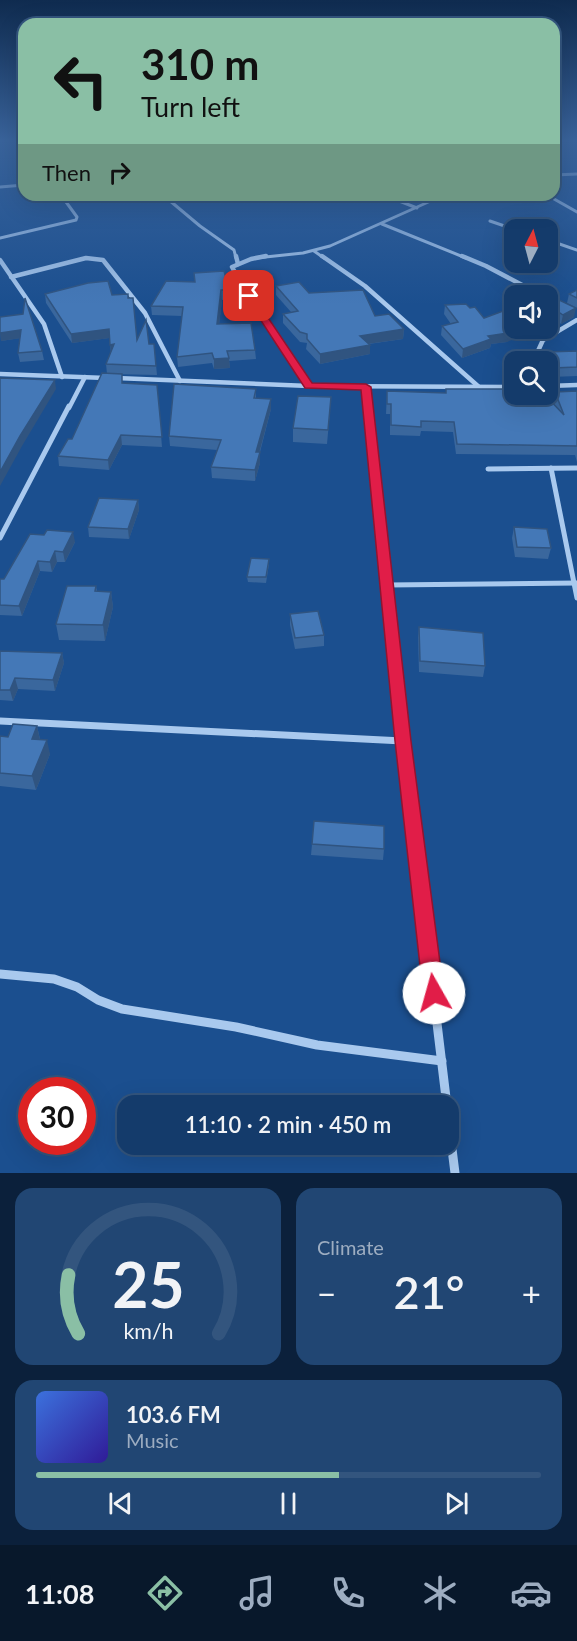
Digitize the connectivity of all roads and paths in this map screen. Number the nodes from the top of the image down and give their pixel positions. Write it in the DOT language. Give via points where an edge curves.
graph roads {
  1 [pos="65,201"];
  2 [pos="171,201"];
  3 [pos="399,201"];
  4 [pos="432,201"];
  5 [pos="558,201"];
  6 [pos="417,208"];
  7 [pos="577,212"];
  8 [pos="490,221"];
  9 [pos="382,224"];
  10 [pos="504,226"];
  11 [pos="0,238"];
  12 [pos="558,243"];
  13 [pos="577,250"];
  14 [pos="314,251"];
  15 [pos="0,260"];
  16 [pos="238,264"];
  17 [pos="11,277"];
  18 [pos="522,285"];
  19 [pos="577,320"];
  20 [pos="535,351"];
  21 [pos="0,374"];
  22 [pos="62,377"];
  23 [pos="85,377"];
  24 [pos="180,381"];
  25 [pos="577,385"];
  26 [pos="309,386"];
  27 [pos="558,386"];
  28 [pos="366,387"];
  29 [pos="480,387"];
  30 [pos="504,387"];
  31 [pos="551,468"];
  32 [pos="577,468"];
  33 [pos="488,469"];
  34 [pos="0,538"];
  35 [pos="575,583"];
  36 [pos="387,585"];
  37 [pos="577,598"];
  38 [pos="0,722"];
  39 [pos="403,741"];
  40 [pos="0,974"];
  41 [pos="442,1061"];
  42 [pos="446,1095"];
  43 [pos="453,1155"];
  44 [pos="455,1173"];
  1 -- 11 [label="street" via="76,220"];
  2 -- 16 [label="street" via="234,250"];
  3 -- 6 [label="street"];
  4 -- 6 [label="street"];
  5 -- 7 [label="street"];
  6 -- 9 [label="street"];
  8 -- 10 [label="street"];
  9 -- 14 [label="street"];
  9 -- 18 [label="street" via="486,266"];
  12 -- 13 [label="street"];
  14 -- 16 [label="street"];
  14 -- 29 [label="street" via="365,286"];
  15 -- 17 [label="street"];
  16 -- 26 [label="street" via="232,267 257,310"];
  17 -- 22 [label="street" via="44,324"];
  17 -- 24 [label="street" via="86,258 103,260 145,313"];
  19 -- 20 [label="street" via="541,341"];
  21 -- 22 [label="street"];
  22 -- 23 [label="street"];
  23 -- 24 [label="street"];
  23 -- 34 [label="street"];
  24 -- 26 [label="street"];
  25 -- 27 [label="street"];
  26 -- 28 [label="street"];
  28 -- 29 [label="street"];
  28 -- 36 [label="street"];
  29 -- 30 [label="street"];
  31 -- 32 [label="street"];
  31 -- 33 [label="street"];
  31 -- 35 [label="street"];
  35 -- 36 [label="street"];
  35 -- 37 [label="street"];
  36 -- 39 [label="street"];
  38 -- 39 [label="street"];
  39 -- 41 [label="street"];
  40 -- 41 [label="street" via="54,979 122,1009 317,1045"];
  41 -- 42 [label="street"];
  43 -- 44 [label="street"];
}
